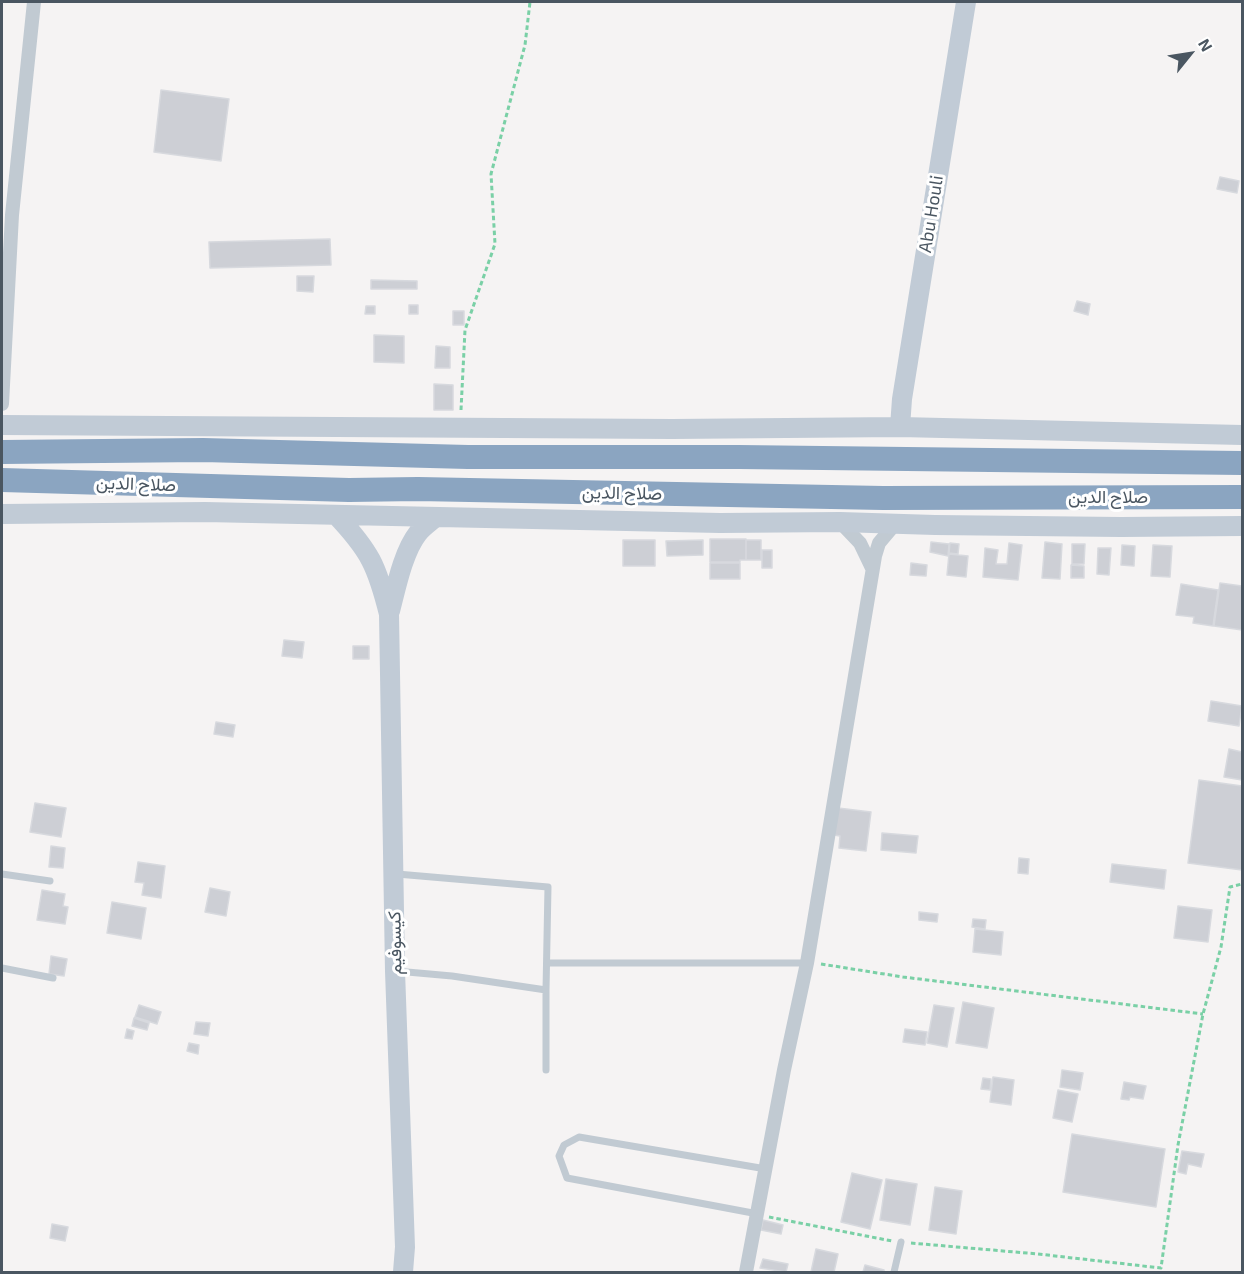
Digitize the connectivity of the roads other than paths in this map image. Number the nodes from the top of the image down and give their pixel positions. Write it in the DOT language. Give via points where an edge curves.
graph roads {
  1 [pos="34,2"];
  2 [pos="966,2"];
  3 [pos="7,215"];
  4 [pos="2,404"];
  5 [pos="2,425"];
  6 [pos="900,428"];
  7 [pos="1242,435"];
  8 [pos="2,452"];
  9 [pos="1242,463"];
  10 [pos="2,480"];
  11 [pos="1242,497"];
  12 [pos="2,514"];
  13 [pos="336,515"];
  14 [pos="436,517"];
  15 [pos="840,522"];
  16 [pos="895,524"];
  17 [pos="1242,526"];
  18 [pos="873,568"];
  19 [pos="389,614"];
  20 [pos="2,874"];
  21 [pos="393,874"];
  22 [pos="50,881"];
  23 [pos="547,963"];
  24 [pos="807,963"];
  25 [pos="2,968"];
  26 [pos="395,971"];
  27 [pos="53,978"];
  28 [pos="546,990"];
  29 [pos="546,1070"];
  30 [pos="766,1168"];
  31 [pos="758,1214"];
  32 [pos="901,1242"];
  33 [pos="403,1272"];
  34 [pos="746,1272"];
  35 [pos="894,1272"];
  1 -- 3 [label="street"];
  2 -- 6 [label="main road, Abu Houli" via="903,387"];
  3 -- 4 [label="street"];
  5 -- 6 [label="main road"];
  6 -- 7 [label="main road"];
  8 -- 9 [label="highway, صلاح الدين" via="203,450 468,457"];
  10 -- 11 [label="highway, صلاح الدين" via="883,498"];
  12 -- 13 [label="main road"];
  13 -- 14 [label="main road"];
  13 -- 19 [label="main road, كيسوفيم" via="368,552 380,577"];
  14 -- 15 [label="main road"];
  14 -- 19 [label="main road, كيسوفيم" via="413,541"];
  15 -- 16 [label="main road"];
  15 -- 18 [label="street" via="860,543"];
  16 -- 17 [label="main road"];
  16 -- 18 [label="street" via="879,543"];
  18 -- 24 [label="street"];
  19 -- 21 [label="main road, كيسوفيم"];
  20 -- 22 [label="lane"];
  21 -- 23 [label="lane" via="549,887"];
  21 -- 26 [label="main road, كيسوفيم"];
  23 -- 24 [label="lane"];
  23 -- 28 [label="lane"];
  24 -- 30 [label="street"];
  25 -- 27 [label="lane"];
  26 -- 28 [label="lane"];
  26 -- 33 [label="main road, كيسوفيم"];
  28 -- 29 [label="lane"];
  30 -- 31 [label="street"];
  30 -- 31 [label="lane" via="579,1137 564,1145 559,1156 567,1178"];
  31 -- 34 [label="street"];
  32 -- 35 [label="lane"];
}
